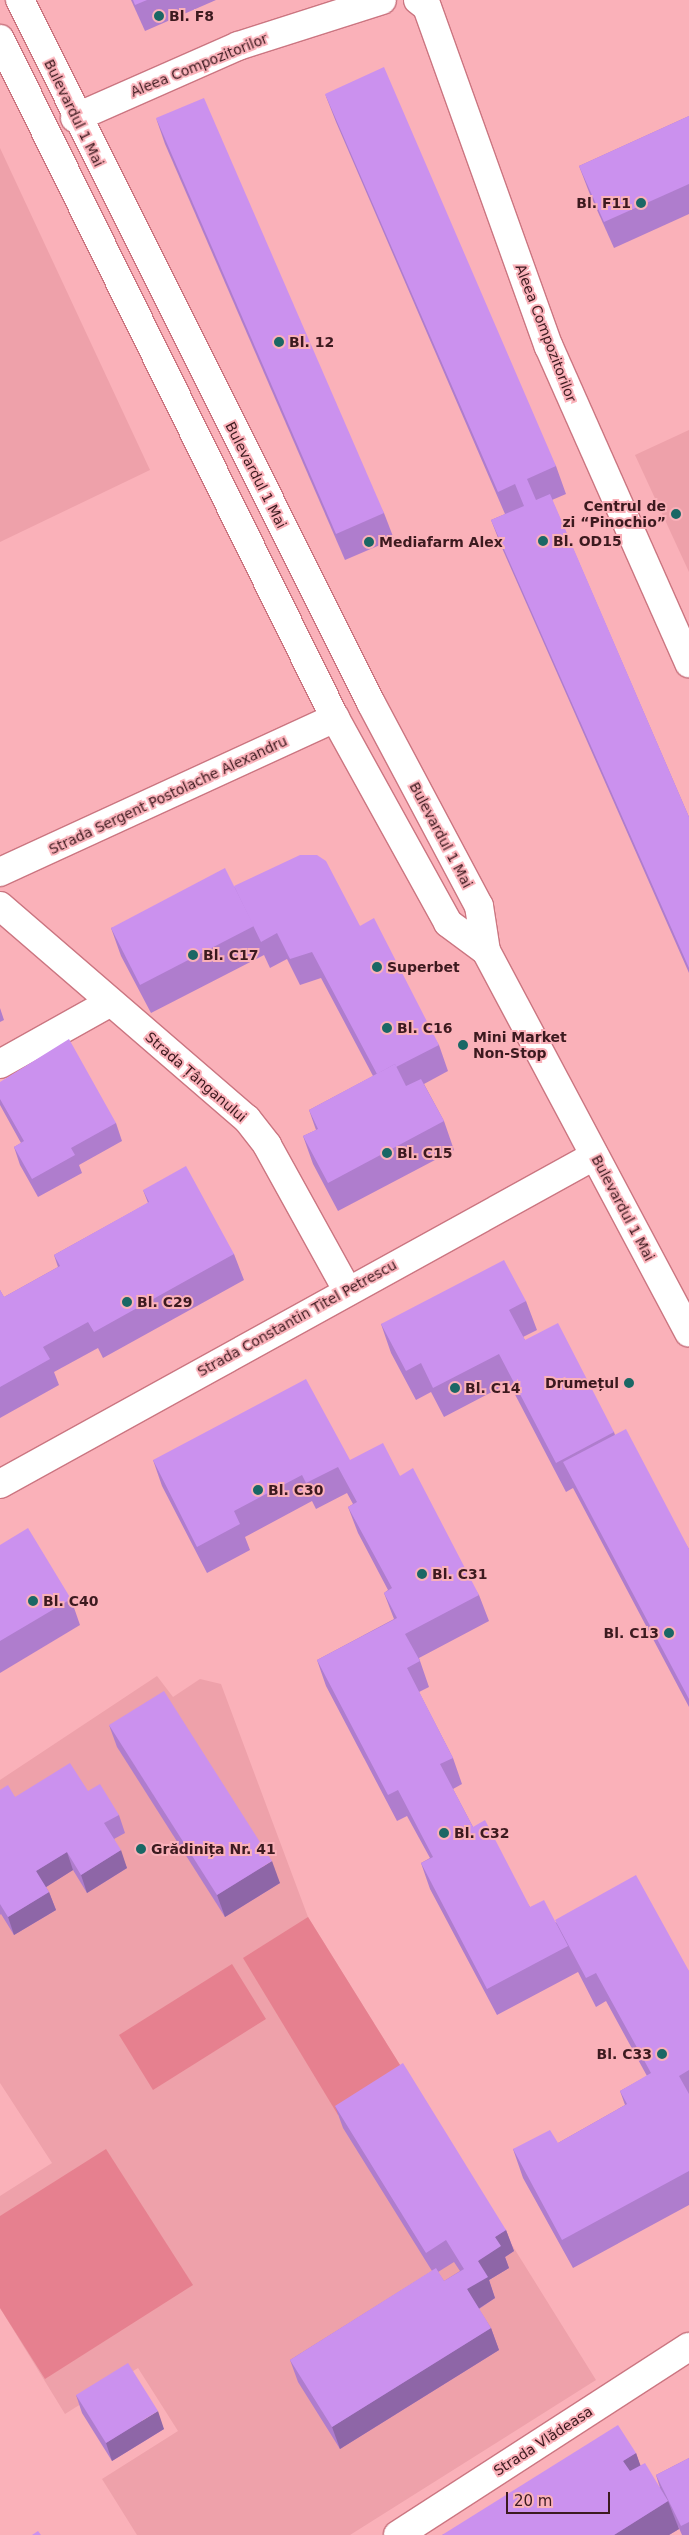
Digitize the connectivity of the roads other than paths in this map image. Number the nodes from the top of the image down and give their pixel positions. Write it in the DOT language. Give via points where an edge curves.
graph roads {
  1 [pos="20,0"];
  2 [pos="382,0"];
  3 [pos="418,0"];
  4 [pos="0,39"];
  5 [pos="75,118"];
  6 [pos="689,663"];
  7 [pos="335,718"];
  8 [pos="0,872"];
  9 [pos="0,906"];
  10 [pos="486,950"];
  11 [pos="109,1003"];
  12 [pos="0,1064"];
  13 [pos="594,1156"];
  14 [pos="346,1290"];
  15 [pos="689,1332"];
  16 [pos="0,1484"];
  17 [pos="689,2347"];
  18 [pos="398,2535"];
  1 -- 5 [label="street, Bulevardul 1 Mai"];
  2 -- 5 [label="street, Aleea Compozitorilor" via="238,46"];
  3 -- 6 [label="street, Aleea Compozitorilor" via="427,7 549,347"];
  4 -- 7 [label="street, Bulevardul 1 Mai"];
  5 -- 10 [label="street, Bulevardul 1 Mai" via="371,703 479,906"];
  7 -- 8 [label="street, Strada Sergent Postolache Alexandru"];
  7 -- 10 [label="street, Bulevardul 1 Mai" via="448,923"];
  9 -- 11 [label="street, Strada Țânganului"];
  10 -- 13 [label="street, Bulevardul 1 Mai"];
  11 -- 12 [label="street"];
  11 -- 14 [label="street, Strada Țânganului" via="247,1119 267,1145"];
  13 -- 14 [label="street, Strada Constantin Titel Petrescu"];
  13 -- 15 [label="street, Bulevardul 1 Mai"];
  14 -- 16 [label="street, Strada Constantin Titel Petrescu"];
  17 -- 18 [label="street, Strada Vlădeasa"];
}
